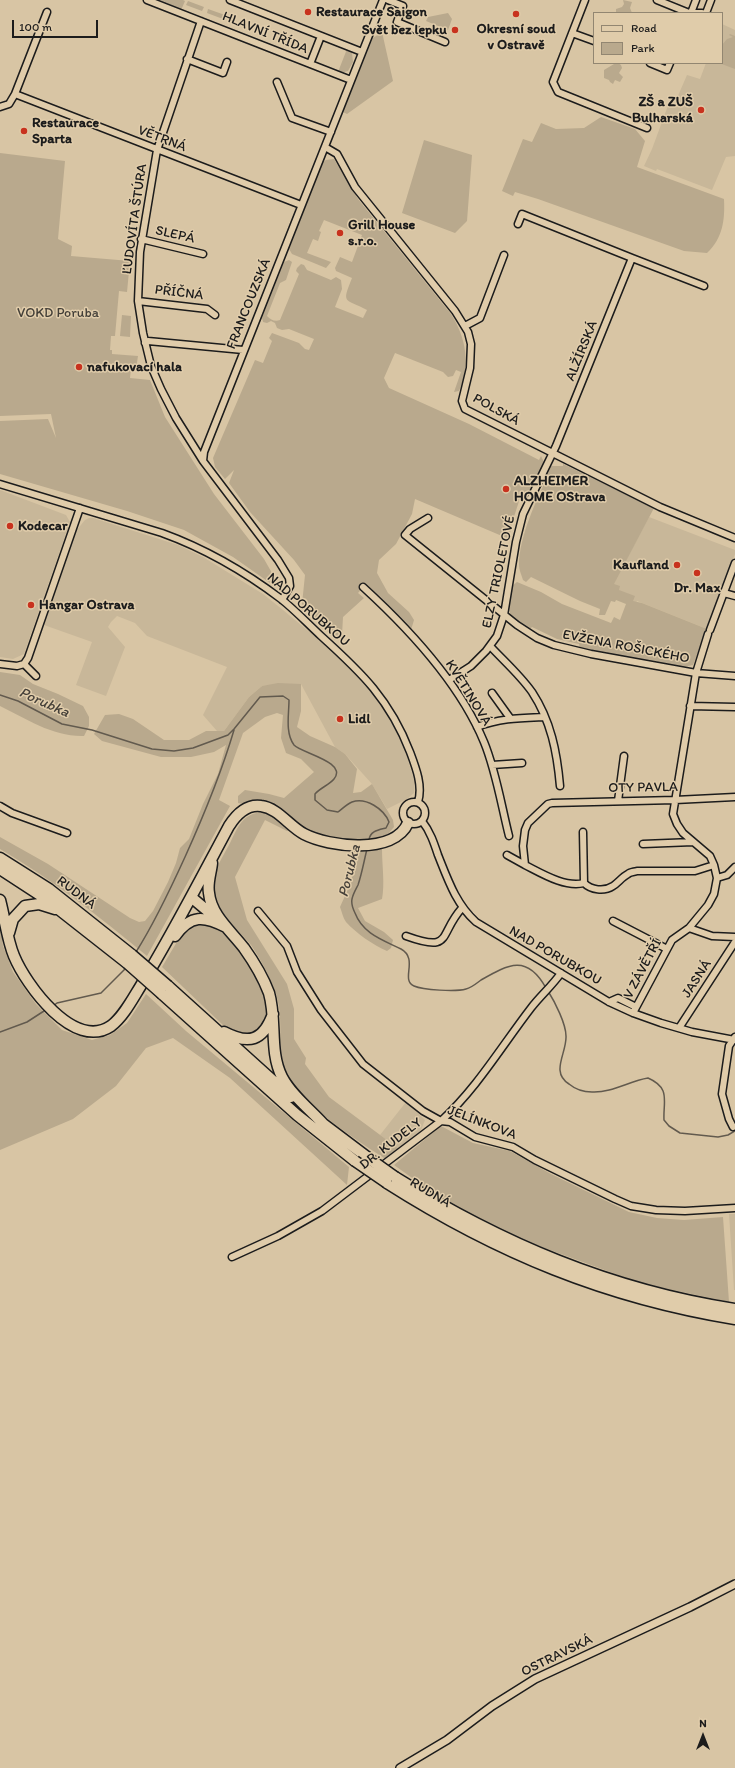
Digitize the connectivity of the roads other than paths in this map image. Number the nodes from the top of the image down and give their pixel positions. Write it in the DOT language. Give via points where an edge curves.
graph roads {
  1 [pos="147,0"];
  2 [pos="230,0"];
  3 [pos="383,0"];
  4 [pos="388,0"];
  5 [pos="585,0"];
  6 [pos="657,0"];
  7 [pos="696,0"];
  8 [pos="711,0"];
  9 [pos="404,3"];
  10 [pos="47,12"];
  11 [pos="688,12"];
  12 [pos="691,12"];
  13 [pos="706,12"];
  14 [pos="201,21"];
  15 [pos="572,33"];
  16 [pos="321,36"];
  17 [pos="593,41"];
  18 [pos="445,42"];
  19 [pos="362,52"];
  20 [pos="187,59"];
  21 [pos="226,62"];
  22 [pos="310,64"];
  23 [pos="652,64"];
  24 [pos="670,64"];
  25 [pos="351,80"];
  26 [pos="277,82"];
  27 [pos="15,94"];
  28 [pos="0,107"];
  29 [pos="647,128"];
  30 [pos="331,132"];
  31 [pos="325,146"];
  32 [pos="157,150"];
  33 [pos="301,206"];
  34 [pos="518,224"];
  35 [pos="141,239"];
  36 [pos="204,254"];
  37 [pos="504,255"];
  38 [pos="632,258"];
  39 [pos="704,286"];
  40 [pos="138,301"];
  41 [pos="215,315"];
  42 [pos="465,326"];
  43 [pos="145,343"];
  44 [pos="243,350"];
  45 [pos="553,454"];
  46 [pos="203,461"];
  47 [pos="0,484"];
  48 [pos="80,508"];
  49 [pos="428,518"];
  50 [pos="735,538"];
  51 [pos="735,563"];
  52 [pos="363,587"];
  53 [pos="724,593"];
  54 [pos="735,596"];
  55 [pos="282,600"];
  56 [pos="504,615"];
  57 [pos="490,646"];
  58 [pos="0,664"];
  59 [pos="24,664"];
  60 [pos="696,673"];
  61 [pos="36,676"];
  62 [pos="735,676"];
  63 [pos="449,680"];
  64 [pos="492,693"];
  65 [pos="690,706"];
  66 [pos="735,707"];
  67 [pos="545,717"];
  68 [pos="510,718"];
  69 [pos="477,727"];
  70 [pos="624,756"];
  71 [pos="522,763"];
  72 [pos="492,765"];
  73 [pos="560,786"];
  74 [pos="735,797"];
  75 [pos="675,800"];
  76 [pos="618,801"];
  77 [pos="418,802"];
  78 [pos="0,806"];
  79 [pos="422,821"];
  80 [pos="408,823"];
  81 [pos="583,832"];
  82 [pos="67,833"];
  83 [pos="509,836"];
  84 [pos="693,842"];
  85 [pos="643,844"];
  86 [pos="507,855"];
  87 [pos="213,857"];
  88 [pos="0,858"];
  89 [pos="714,864"];
  90 [pos="524,865"];
  91 [pos="735,867"];
  92 [pos="0,869"];
  93 [pos="717,878"];
  94 [pos="584,883"];
  95 [pos="191,897"];
  96 [pos="0,900"];
  97 [pos="462,908"];
  98 [pos="258,911"];
  99 [pos="66,914"];
  100 [pos="613,921"];
  101 [pos="226,927"];
  102 [pos="689,928"];
  103 [pos="8,936"];
  104 [pos="406,936"];
  105 [pos="735,936"];
  106 [pos="735,942"];
  107 [pos="667,949"];
  108 [pos="129,959"];
  109 [pos="156,961"];
  110 [pos="560,973"];
  111 [pos="165,990"];
  112 [pos="609,1002"];
  113 [pos="636,1007"];
  114 [pos="633,1013"];
  115 [pos="273,1014"];
  116 [pos="212,1026"];
  117 [pos="679,1028"];
  118 [pos="734,1039"];
  119 [pos="441,1121"];
  120 [pos="326,1127"];
  121 [pos="733,1127"];
  122 [pos="391,1180"];
  123 [pos="735,1208"];
  124 [pos="232,1258"];
  125 [pos="735,1309"];
  126 [pos="735,1319"];
  127 [pos="735,1584"];
  128 [pos="400,1768"];
  1 -- 14 [label="street, HLAVNÍ TŘÍDA"];
  2 -- 16 [label="street, HLAVNÍ TŘÍDA"];
  3 -- 19 [label="street, FRANCOUZSKÁ"];
  4 -- 9 [label="street"];
  5 -- 15 [label="street"];
  6 -- 11 [label="street"];
  7 -- 12 [label="street"];
  8 -- 13 [label="street"];
  9 -- 18 [label="street" via="397,22"];
  10 -- 27 [label="street"];
  14 -- 20 [label="street, ĽUDOVÍTA ŠTÚRA"];
  14 -- 22 [label="street, HLAVNÍ TŘÍDA"];
  15 -- 17 [label="street"];
  15 -- 29 [label="street" via="553,82 558,92"];
  16 -- 19 [label="street, HLAVNÍ TŘÍDA"];
  16 -- 22 [label="street"];
  19 -- 25 [label="street, FRANCOUZSKÁ"];
  20 -- 21 [label="street" via="223,73"];
  20 -- 32 [label="street, ĽUDOVÍTA ŠTÚRA"];
  22 -- 25 [label="street, HLAVNÍ TŘÍDA"];
  23 -- 24 [label="street" via="667,70"];
  25 -- 30 [label="street, FRANCOUZSKÁ"];
  26 -- 30 [label="street" via="292,118"];
  27 -- 28 [label="street" via="9,104"];
  27 -- 32 [label="street, VĚTRNÁ"];
  30 -- 31 [label="street, FRANCOUZSKÁ"];
  31 -- 33 [label="street, FRANCOUZSKÁ"];
  31 -- 42 [label="street, POLSKÁ" via="337,154 354,187"];
  32 -- 33 [label="street, VĚTRNÁ"];
  32 -- 35 [label="street, ĽUDOVÍTA ŠTÚRA"];
  33 -- 44 [label="street, FRANCOUZSKÁ"];
  34 -- 38 [label="street" via="522,214"];
  35 -- 36 [label="street, SLEPÁ"];
  35 -- 40 [label="street, ĽUDOVÍTA ŠTÚRA"];
  37 -- 42 [label="street" via="480,318"];
  38 -- 39 [label="street"];
  38 -- 45 [label="street, ALŽÍRSKÁ"];
  40 -- 41 [label="street, PŘÍČNÁ" via="207,309"];
  40 -- 43 [label="street, ĽUDOVÍTA ŠTÚRA"];
  42 -- 45 [label="street, POLSKÁ" via="470,338 471,358 462,399 464,407 469,412"];
  43 -- 44 [label="street" via="148,341"];
  43 -- 46 [label="street, ĽUDOVÍTA ŠTÚRA" via="161,389"];
  44 -- 46 [label="street, FRANCOUZSKÁ" via="204,452"];
  45 -- 50 [label="street, POLSKÁ" via="660,507"];
  45 -- 56 [label="street, ELZY TRIOLETOVÉ" via="523,514"];
  46 -- 55 [label="street" via="283,567 290,586"];
  47 -- 48 [label="street, NAD PORUBKOU"];
  48 -- 55 [label="street, NAD PORUBKOU" via="162,533 203,549"];
  48 -- 59 [label="street"];
  49 -- 56 [label="street, EVŽENA ROŠICKÉHO" via="405,535"];
  51 -- 53 [label="street, V ZÁVĚTŘÍ"];
  52 -- 63 [label="street, KVĚTINOVÁ" via="393,616"];
  53 -- 54 [label="street"];
  53 -- 60 [label="street, V ZÁVĚTŘÍ"];
  55 -- 77 [label="street, NAD PORUBKOU" via="362,675 388,706 403,734 416,771 420,792"];
  56 -- 57 [label="street, ELZY TRIOLETOVÉ" via="498,636"];
  56 -- 60 [label="street, EVŽENA ROŠICKÉHO" via="537,638 564,648"];
  57 -- 63 [label="street, ELZY TRIOLETOVÉ" via="471,666"];
  57 -- 67 [label="street" via="532,692"];
  58 -- 59 [label="street"];
  59 -- 61 [label="street"];
  60 -- 62 [label="street, EVŽENA ROŠICKÉHO"];
  60 -- 65 [label="street, V ZÁVĚTŘÍ"];
  63 -- 69 [label="street, KVĚTINOVÁ"];
  64 -- 68 [label="street"];
  65 -- 66 [label="street"];
  65 -- 75 [label="street, V ZÁVĚTŘÍ"];
  67 -- 68 [label="street"];
  67 -- 73 [label="street" via="554,742"];
  68 -- 69 [label="street"];
  69 -- 72 [label="street, KVĚTINOVÁ"];
  70 -- 76 [label="street"];
  71 -- 72 [label="street"];
  72 -- 83 [label="street, KVĚTINOVÁ"];
  74 -- 75 [label="street, OTY PAVLA"];
  75 -- 76 [label="street, OTY PAVLA"];
  75 -- 84 [label="street, V ZÁVĚTŘÍ" via="674,814 677,824"];
  76 -- 90 [label="street, OTY PAVLA" via="548,804 528,823 525,830"];
  77 -- 79 [label="street" via="425,812"];
  77 -- 80 [label="street" via="408,803 403,809 404,818"];
  78 -- 82 [label="street" via="12,813"];
  79 -- 80 [label="street"];
  79 -- 97 [label="street, NAD PORUBKOU" via="431,834"];
  80 -- 87 [label="highway" via="399,835 389,841 332,843 298,830 271,809 254,806 242,811 233,820"];
  81 -- 94 [label="street"];
  84 -- 85 [label="street"];
  84 -- 89 [label="street, V ZÁVĚTŘÍ" via="710,856"];
  86 -- 90 [label="street"];
  87 -- 95 [label="highway"];
  87 -- 101 [label="highway" via="208,882 209,895"];
  88 -- 108 [label="highway, RUDNÁ" via="54,893"];
  89 -- 93 [label="street, V ZÁVĚTŘÍ"];
  89 -- 94 [label="street" via="695,871 628,873 606,890 596,889"];
  90 -- 94 [label="street" via="570,884"];
  91 -- 93 [label="street"];
  92 -- 99 [label="highway, RUDNÁ"];
  93 -- 102 [label="street, V ZÁVĚTŘÍ" via="714,894 708,905"];
  95 -- 101 [label="highway"];
  95 -- 109 [label="highway"];
  96 -- 103 [label="highway"];
  97 -- 104 [label="street" via="440,941 425,943"];
  97 -- 110 [label="street, NAD PORUBKOU" via="489,931"];
  98 -- 119 [label="street, JELÍNKOVA" via="287,946 297,972 320,1010 363,1064 423,1111"];
  99 -- 103 [label="highway" via="39,904 25,906 13,919"];
  99 -- 108 [label="highway, RUDNÁ"];
  100 -- 107 [label="street"];
  101 -- 109 [label="highway" via="205,919 189,922 181,928"];
  101 -- 115 [label="highway" via="246,950 258,970 269,994"];
  102 -- 105 [label="street" via="712,936"];
  102 -- 107 [label="street, V ZÁVĚTŘÍ" via="672,940"];
  103 -- 109 [label="highway" via="15,958 38,995 62,1019 72,1026 85,1030 103,1030 117,1020"];
  106 -- 117 [label="street, JASNÁ"];
  107 -- 113 [label="street, V ZÁVĚTŘÍ"];
  108 -- 111 [label="highway, bridge"];
  110 -- 112 [label="street, NAD PORUBKOU"];
  110 -- 119 [label="street, DR. KUDELY" via="531,1007 467,1094"];
  111 -- 116 [label="highway"];
  111 -- 122 [label="highway, RUDNÁ, bridge" via="291,1110 355,1161"];
  112 -- 113 [label="street" via="618,998"];
  112 -- 114 [label="street, NAD PORUBKOU"];
  113 -- 114 [label="street, V ZÁVĚTŘÍ"];
  114 -- 117 [label="street, NAD PORUBKOU"];
  115 -- 116 [label="highway" via="265,1031 251,1039 238,1039"];
  115 -- 120 [label="highway" via="276,1056 281,1074 292,1091"];
  116 -- 120 [label="highway"];
  117 -- 118 [label="street, NAD PORUBKOU"];
  118 -- 121 [label="street" via="729,1046 722,1094"];
  119 -- 123 [label="street, JELÍNKOVA" via="450,1122 475,1137 513,1147 542,1164 631,1206 685,1211"];
  119 -- 124 [label="street, DR. KUDELY" via="322,1211"];
  120 -- 122 [label="highway, bridge" via="367,1157"];
  122 -- 125 [label="highway, RUDNÁ" via="485,1229 570,1266 640,1289"];
  122 -- 126 [label="highway, RUDNÁ" via="427,1208 466,1230 539,1264 637,1298"];
  127 -- 128 [label="street, OSTRAVSKÁ" via="535,1679 492,1706 447,1740"];
}
